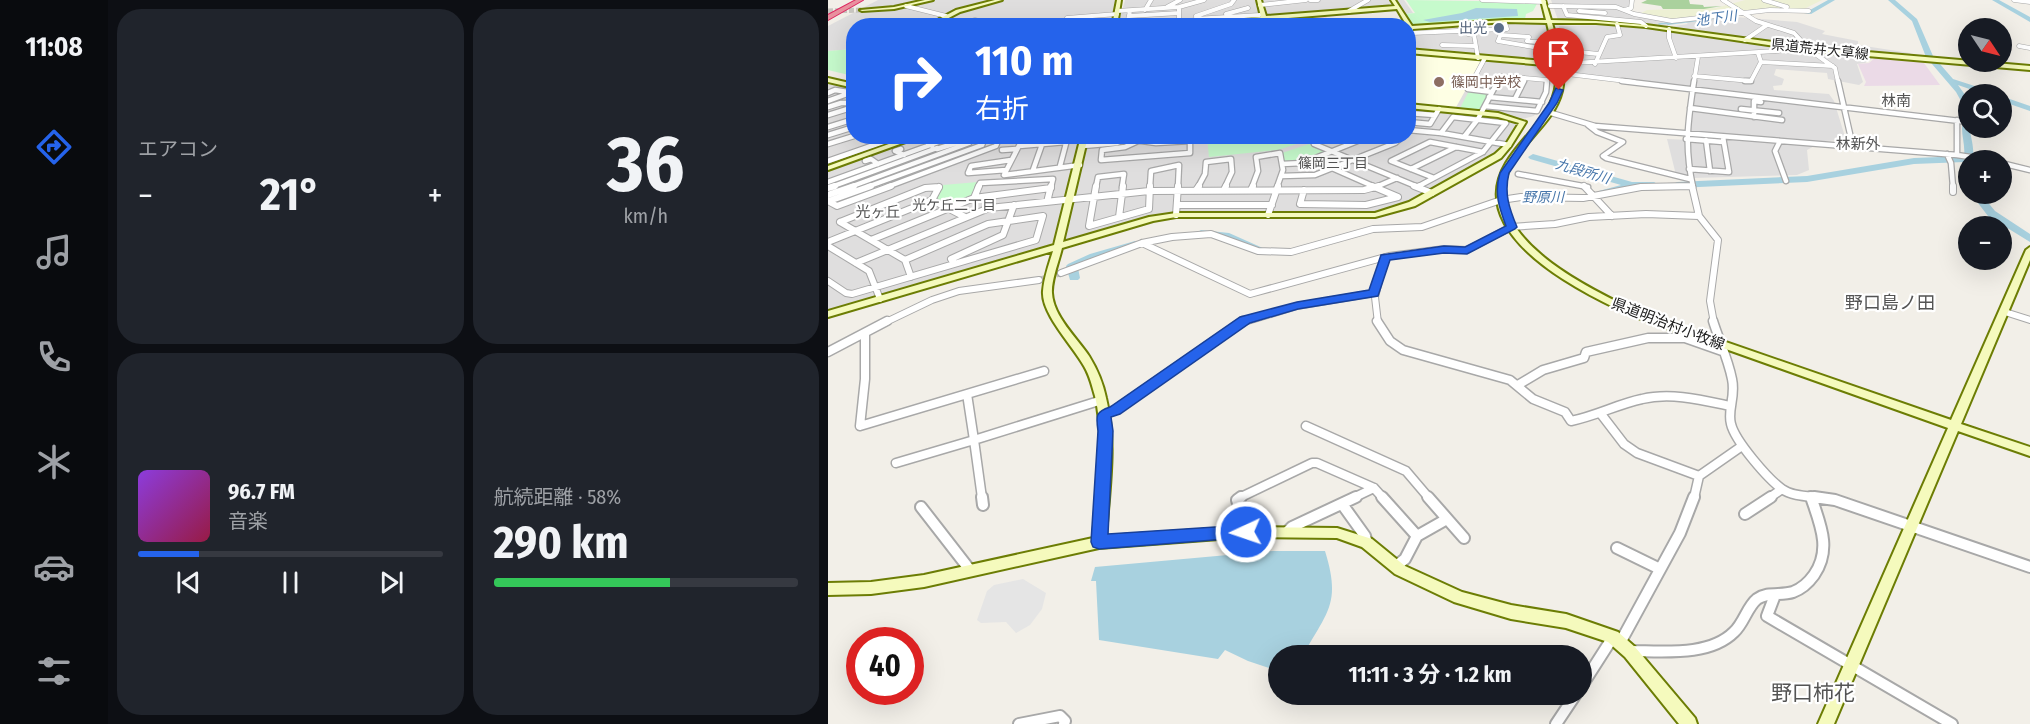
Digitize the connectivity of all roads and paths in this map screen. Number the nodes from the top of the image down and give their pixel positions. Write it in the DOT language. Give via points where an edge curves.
graph roads {
  1 [pos="854,0"];
  2 [pos="860,0"];
  3 [pos="931,0"];
  4 [pos="996,0"];
  5 [pos="1121,0"];
  6 [pos="1151,0"];
  7 [pos="1180,0"];
  8 [pos="1204,0"];
  9 [pos="1234,0"];
  10 [pos="1246,0"];
  11 [pos="1308,0"];
  12 [pos="1318,0"];
  13 [pos="1368,0"];
  14 [pos="1394,0"];
  15 [pos="1482,0"];
  16 [pos="1560,0"];
  17 [pos="1596,0"];
  18 [pos="1632,0"];
  19 [pos="1723,0"];
  20 [pos="1764,0"];
  21 [pos="2014,0"];
  22 [pos="1288,1"];
  23 [pos="1260,2"];
  24 [pos="1271,2"];
  25 [pos="1579,2"];
  26 [pos="2030,2"];
  27 [pos="1548,4"];
  28 [pos="1598,5"];
  29 [pos="1620,5"];
  30 [pos="906,6"];
  31 [pos="1179,7"];
  32 [pos="1398,7"];
  33 [pos="1166,8"];
  34 [pos="1248,8"];
  35 [pos="1564,9"];
  36 [pos="862,10"];
  37 [pos="1145,10"];
  38 [pos="1625,10"];
  39 [pos="1130,11"];
  40 [pos="1349,11"];
  41 [pos="1607,12"];
  42 [pos="1815,12"];
  43 [pos="1179,13"];
  44 [pos="1745,14"];
  45 [pos="946,16"];
  46 [pos="1129,16"];
  47 [pos="1249,16"];
  48 [pos="828,17"];
  49 [pos="1262,17"];
  50 [pos="944,18"];
  51 [pos="1066,18"];
  52 [pos="1116,18"];
  53 [pos="1179,18"];
  54 [pos="1196,18"];
  55 [pos="1220,18"];
  56 [pos="1245,18"];
  57 [pos="1404,18"];
  58 [pos="1644,21"];
  59 [pos="1552,22"];
  60 [pos="1614,24"];
  61 [pos="1767,25"];
  62 [pos="1504,26"];
  63 [pos="1416,28"];
  64 [pos="1416,29"];
  65 [pos="1670,29"];
  66 [pos="1416,30"];
  67 [pos="1446,33"];
  68 [pos="1501,35"];
  69 [pos="1742,43"];
  70 [pos="1526,44"];
  71 [pos="1442,45"];
  72 [pos="1475,46"];
  73 [pos="2019,46"];
  74 [pos="2030,48"];
  75 [pos="1809,49"];
  76 [pos="1560,50"];
  77 [pos="1575,52"];
  78 [pos="1416,53"];
  79 [pos="1758,53"];
  80 [pos="1439,54"];
  81 [pos="1598,54"];
  82 [pos="1739,54"];
  83 [pos="1698,57"];
  84 [pos="1481,58"];
  85 [pos="1676,58"];
  86 [pos="1761,62"];
  87 [pos="1557,64"];
  88 [pos="1570,64"];
  89 [pos="1595,64"];
  90 [pos="1833,66"];
  91 [pos="2030,68"];
  92 [pos="1559,73"];
  93 [pos="1694,76"];
  94 [pos="1525,78"];
  95 [pos="828,79"];
  96 [pos="843,82"];
  97 [pos="846,83"];
  98 [pos="828,87"];
  99 [pos="1692,90"];
  100 [pos="846,92"];
  101 [pos="828,93"];
  102 [pos="1490,94"];
  103 [pos="846,95"];
  104 [pos="1515,99"];
  105 [pos="1774,99"];
  106 [pos="828,101"];
  107 [pos="1542,102"];
  108 [pos="846,104"];
  109 [pos="1844,106"];
  110 [pos="828,107"];
  111 [pos="846,108"];
  112 [pos="1416,108"];
  113 [pos="1690,108"];
  114 [pos="1741,109"];
  115 [pos="1416,112"];
  116 [pos="1437,112"];
  117 [pos="1548,112"];
  118 [pos="1481,113"];
  119 [pos="1779,113"];
  120 [pos="846,114"];
  121 [pos="1755,114"];
  122 [pos="828,115"];
  123 [pos="828,120"];
  124 [pos="1782,120"];
  125 [pos="1958,120"];
  126 [pos="846,121"];
  127 [pos="1416,123"];
  128 [pos="1587,124"];
  129 [pos="828,127"];
  130 [pos="846,129"];
  131 [pos="1416,131"];
  132 [pos="1440,133"];
  133 [pos="828,135"];
  134 [pos="1686,136"];
  135 [pos="1464,137"];
  136 [pos="846,138"];
  137 [pos="1958,138"];
  138 [pos="1723,139"];
  139 [pos="1706,140"];
  140 [pos="1779,141"];
  141 [pos="1492,142"];
  142 [pos="828,144"];
  143 [pos="862,144"];
  144 [pos="880,144"];
  145 [pos="895,144"];
  146 [pos="952,144"];
  147 [pos="966,144"];
  148 [pos="982,144"];
  149 [pos="997,144"];
  150 [pos="1019,144"];
  151 [pos="1035,144"];
  152 [pos="1041,144"];
  153 [pos="1066,144"];
  154 [pos="1084,144"];
  155 [pos="1132,144"];
  156 [pos="1156,144"];
  157 [pos="1190,144"];
  158 [pos="1314,144"];
  159 [pos="1349,144"];
  160 [pos="1392,144"];
  161 [pos="930,145"];
  162 [pos="1509,145"];
  163 [pos="1017,147"];
  164 [pos="1456,147"];
  165 [pos="1853,147"];
  166 [pos="937,149"];
  167 [pos="1002,150"];
  168 [pos="1331,151"];
  169 [pos="945,152"];
  170 [pos="1483,152"];
  171 [pos="1957,155"];
  172 [pos="828,156"];
  173 [pos="952,156"];
  174 [pos="1149,157"];
  175 [pos="1949,158"];
  176 [pos="961,160"];
  177 [pos="1011,160"];
  178 [pos="1351,160"];
  179 [pos="865,162"];
  180 [pos="830,164"];
  181 [pos="878,164"];
  182 [pos="1282,164"];
  183 [pos="1080,165"];
  184 [pos="1060,166"];
  185 [pos="2012,166"];
  186 [pos="1332,168"];
  187 [pos="1411,169"];
  188 [pos="1689,169"];
  189 [pos="1006,170"];
  190 [pos="1033,170"];
  191 [pos="2030,170"];
  192 [pos="1710,171"];
  193 [pos="851,173"];
  194 [pos="922,174"];
  195 [pos="1518,174"];
  196 [pos="1281,176"];
  197 [pos="930,177"];
  198 [pos="1396,178"];
  199 [pos="1434,178"];
  200 [pos="1785,179"];
  201 [pos="828,182"];
  202 [pos="1691,183"];
  203 [pos="1376,187"];
  204 [pos="1417,187"];
  205 [pos="828,188"];
  206 [pos="1050,188"];
  207 [pos="1197,189"];
  208 [pos="1149,190"];
  209 [pos="1179,190"];
  210 [pos="1224,190"];
  211 [pos="1251,190"];
  212 [pos="1276,190"];
  213 [pos="1304,190"];
  214 [pos="1953,192"];
  215 [pos="1432,193"];
  216 [pos="1122,194"];
  217 [pos="828,195"];
  218 [pos="1596,195"];
  219 [pos="1094,196"];
  220 [pos="974,198"];
  221 [pos="1070,199"];
  222 [pos="1501,199"];
  223 [pos="932,200"];
  224 [pos="828,201"];
  225 [pos="1047,202"];
  226 [pos="1014,205"];
  227 [pos="1177,205"];
  228 [pos="1272,205"];
  229 [pos="948,208"];
  230 [pos="1176,215"];
  231 [pos="1268,215"];
  232 [pos="1612,216"];
  233 [pos="1700,216"];
  234 [pos="965,217"];
  235 [pos="1119,217"];
  236 [pos="1008,220"];
  237 [pos="1511,227"];
  238 [pos="855,231"];
  239 [pos="871,240"];
  240 [pos="1142,243"];
  241 [pos="828,244"];
  242 [pos="1059,247"];
  243 [pos="888,250"];
  244 [pos="2030,250"];
  245 [pos="1385,257"];
  246 [pos="905,260"];
  247 [pos="856,263"];
  248 [pos="954,264"];
  249 [pos="1061,273"];
  250 [pos="910,276"];
  251 [pos="1039,280"];
  252 [pos="828,281"];
  253 [pos="876,287"];
  254 [pos="1374,293"];
  255 [pos="880,299"];
  256 [pos="2005,312"];
  257 [pos="828,314"];
  258 [pos="2030,320"];
  259 [pos="865,335"];
  260 [pos="1721,348"];
  261 [pos="828,352"];
  262 [pos="1044,371"];
  263 [pos="1518,385"];
  264 [pos="967,394"];
  265 [pos="1102,400"];
  266 [pos="1730,406"];
  267 [pos="1104,414"];
  268 [pos="1601,414"];
  269 [pos="1954,425"];
  270 [pos="1306,426"];
  271 [pos="974,440"];
  272 [pos="1742,446"];
  273 [pos="2030,452"];
  274 [pos="896,463"];
  275 [pos="1699,476"];
  276 [pos="1374,488"];
  277 [pos="1782,489"];
  278 [pos="1811,497"];
  279 [pos="1342,504"];
  280 [pos="983,505"];
  281 [pos="921,507"];
  282 [pos="1745,514"];
  283 [pos="1447,519"];
  284 [pos="1911,526"];
  285 [pos="1246,532"];
  286 [pos="1287,532"];
  287 [pos="1417,536"];
  288 [pos="1464,538"];
  289 [pos="1099,542"];
  290 [pos="1367,543"];
  291 [pos="1617,549"];
  292 [pos="1396,566"];
  293 [pos="2030,567"];
  294 [pos="1660,569"];
  295 [pos="970,570"];
  296 [pos="828,589"];
  297 [pos="1774,595"];
  298 [pos="1621,644"];
  299 [pos="1852,666"];
  300 [pos="1592,675"];
  301 [pos="1569,705"];
  302 [pos="1019,724"];
  303 [pos="1064,724"];
  304 [pos="1556,724"];
  305 [pos="1689,724"];
  306 [pos="1826,724"];
  307 [pos="1952,724"];
  1 -- 48 [label="highway"];
  2 -- 48 [label="highway"];
  3 -- 30 [label="street"];
  4 -- 45 [label="street"];
  5 -- 52 [label="street"];
  6 -- 37 [label="street"];
  7 -- 33 [label="street"];
  8 -- 31 [label="street"];
  9 -- 54 [label="street"];
  10 -- 34 [label="street"];
  11 -- 12 [label="street"];
  11 -- 22 [label="street"];
  13 -- 40 [label="street"];
  14 -- 32 [label="street"];
  15 -- 27 [label="street"];
  16 -- 25 [label="street" via="1562,4"];
  17 -- 28 [label="street"];
  18 -- 38 [label="street" via="1631,8"];
  19 -- 44 [label="street"];
  20 -- 44 [label="street" via="1809,10"];
  21 -- 26 [label="street"];
  22 -- 24 [label="street"];
  23 -- 24 [label="street"];
  23 -- 49 [label="street"];
  25 -- 28 [label="street"];
  27 -- 35 [label="street"];
  27 -- 59 [label="street"];
  28 -- 29 [label="street"];
  30 -- 36 [label="street"];
  30 -- 45 [label="street"];
  31 -- 33 [label="street"];
  31 -- 43 [label="street"];
  32 -- 40 [label="street"];
  32 -- 57 [label="street"];
  33 -- 37 [label="street"];
  34 -- 47 [label="street"];
  34 -- 55 [label="street"];
  35 -- 41 [label="street"];
  35 -- 41 [label="street" via="1567,15"];
  37 -- 39 [label="street"];
  38 -- 41 [label="street"];
  38 -- 58 [label="street"];
  39 -- 46 [label="street"];
  39 -- 52 [label="street"];
  40 -- 49 [label="street"];
  41 -- 58 [label="street"];
  41 -- 58 [label="street"];
  42 -- 44 [label="street"];
  43 -- 46 [label="street"];
  43 -- 53 [label="street"];
  44 -- 58 [label="street"];
  44 -- 61 [label="street"];
  44 -- 65 [label="street" via="1674,25"];
  45 -- 50 [label="street"];
  47 -- 49 [label="street"];
  47 -- 55 [label="street"];
  49 -- 56 [label="street"];
  51 -- 52 [label="street"];
  58 -- 60 [label="street, 県道荒井大草線"];
  58 -- 65 [label="street, 県道荒井大草線"];
  59 -- 60 [label="street, 県道荒井大草線"];
  59 -- 62 [label="street, 県道荒井大草線"];
  59 -- 63 [label="street, 県道荒井大草線" via="1505,21"];
  59 -- 76 [label="street"];
  60 -- 81 [label="street" via="1620,35 1607,37"];
  61 -- 69 [label="street"];
  61 -- 75 [label="street" via="1794,33"];
  62 -- 64 [label="street, 県道荒井大草線"];
  62 -- 67 [label="street"];
  62 -- 68 [label="street"];
  65 -- 69 [label="street, 県道荒井大草線"];
  65 -- 85 [label="street" via="1669,39"];
  66 -- 67 [label="street"];
  67 -- 71 [label="street"];
  67 -- 72 [label="street" via="1474,35"];
  68 -- 70 [label="street" via="1498,41"];
  68 -- 70 [label="street" via="1529,37"];
  69 -- 75 [label="street, 県道荒井大草線"];
  69 -- 82 [label="street"];
  70 -- 76 [label="street, bridge" via="1545,49 1546,43 1567,45"];
  71 -- 72 [label="street"];
  71 -- 80 [label="street"];
  72 -- 84 [label="street"];
  73 -- 74 [label="street"];
  75 -- 79 [label="street"];
  75 -- 90 [label="street"];
  75 -- 91 [label="street, 県道荒井大草線"];
  76 -- 77 [label="street"];
  76 -- 87 [label="street"];
  77 -- 81 [label="street"];
  77 -- 88 [label="street"];
  78 -- 80 [label="street"];
  79 -- 82 [label="street"];
  79 -- 86 [label="street"];
  80 -- 84 [label="street"];
  81 -- 89 [label="street"];
  82 -- 83 [label="street"];
  83 -- 85 [label="street"];
  83 -- 93 [label="street"];
  84 -- 87 [label="street"];
  84 -- 102 [label="street" via="1468,89"];
  85 -- 89 [label="street"];
  86 -- 90 [label="street"];
  86 -- 93 [label="street" via="1751,81"];
  87 -- 88 [label="street"];
  87 -- 92 [label="street"];
  88 -- 89 [label="street"];
  90 -- 109 [label="street"];
  92 -- 99 [label="street"];
  92 -- 117 [label="street" via="1559,90"];
  93 -- 99 [label="street"];
  94 -- 102 [label="street" via="1500,76"];
  94 -- 104 [label="street"];
  94 -- 107 [label="street" via="1547,80"];
  95 -- 96 [label="street"];
  96 -- 97 [label="street"];
  96 -- 98 [label="street"];
  99 -- 105 [label="street"];
  99 -- 113 [label="street"];
  100 -- 101 [label="street"];
  102 -- 104 [label="street"];
  102 -- 118 [label="street"];
  103 -- 106 [label="street"];
  104 -- 107 [label="street"];
  105 -- 109 [label="street"];
  105 -- 121 [label="street" via="1775,103 1754,101"];
  107 -- 118 [label="street" via="1537,111"];
  108 -- 110 [label="street"];
  109 -- 125 [label="street"];
  109 -- 165 [label="street"];
  111 -- 122 [label="street"];
  112 -- 116 [label="street"];
  113 -- 121 [label="street"];
  113 -- 134 [label="street"];
  114 -- 121 [label="street"];
  115 -- 116 [label="street"];
  116 -- 118 [label="street"];
  116 -- 127 [label="street" via="1430,124"];
  117 -- 128 [label="street"];
  117 -- 222 [label="street" via="1510,163 1501,184"];
  118 -- 132 [label="street" via="1454,117"];
  118 -- 135 [label="street"];
  118 -- 141 [label="street" via="1506,123"];
  118 -- 162 [label="street" via="1523,122"];
  119 -- 121 [label="street"];
  120 -- 123 [label="street"];
  121 -- 124 [label="street"];
  126 -- 129 [label="street"];
  128 -- 134 [label="street"];
  128 -- 202 [label="street" via="1623,142 1605,153 1606,159"];
  130 -- 133 [label="street"];
  131 -- 132 [label="street"];
  132 -- 135 [label="street"];
  134 -- 138 [label="street"];
  134 -- 139 [label="street"];
  134 -- 188 [label="street"];
  135 -- 141 [label="street"];
  136 -- 142 [label="street"];
  137 -- 171 [label="street"];
  138 -- 139 [label="street"];
  138 -- 140 [label="street"];
  138 -- 192 [label="street" via="1729,172"];
  139 -- 192 [label="street"];
  140 -- 165 [label="street"];
  140 -- 200 [label="street" via="1775,150"];
  141 -- 162 [label="street"];
  141 -- 170 [label="street"];
  143 -- 172 [label="street"];
  144 -- 180 [label="street"];
  145 -- 180 [label="street"];
  146 -- 166 [label="street"];
  147 -- 169 [label="street"];
  148 -- 173 [label="street"];
  149 -- 176 [label="street"];
  150 -- 163 [label="street"];
  151 -- 163 [label="street"];
  152 -- 190 [label="street"];
  153 -- 184 [label="street"];
  154 -- 183 [label="street"];
  155 -- 174 [label="street" via="1102,150 1101,160"];
  156 -- 174 [label="street" via="1150,148"];
  157 -- 174 [label="street" via="1190,153"];
  158 -- 168 [label="street"];
  159 -- 168 [label="street"];
  160 -- 178 [label="street"];
  161 -- 166 [label="street"];
  161 -- 181 [label="street" via="902,152"];
  162 -- 215 [label="street" via="1493,160"];
  163 -- 167 [label="street"];
  163 -- 177 [label="street"];
  164 -- 170 [label="street"];
  164 -- 187 [label="street"];
  164 -- 187 [label="street" via="1430,142 1391,161"];
  165 -- 175 [label="street"];
  166 -- 169 [label="street"];
  166 -- 205 [label="street"];
  168 -- 178 [label="street"];
  168 -- 182 [label="street" via="1304,163"];
  169 -- 173 [label="street"];
  169 -- 217 [label="street"];
  170 -- 199 [label="street"];
  171 -- 175 [label="street"];
  173 -- 176 [label="street"];
  173 -- 224 [label="street"];
  175 -- 214 [label="street"];
  176 -- 194 [label="street"];
  177 -- 189 [label="street"];
  177 -- 189 [label="street" via="971,166 968,173"];
  178 -- 186 [label="street"];
  178 -- 198 [label="street"];
  179 -- 181 [label="street" via="870,159"];
  180 -- 193 [label="street"];
  181 -- 193 [label="street"];
  182 -- 196 [label="street"];
  182 -- 211 [label="street" via="1280,153 1256,157 1258,171"];
  183 -- 184 [label="street"];
  183 -- 221 [label="street"];
  184 -- 190 [label="street"];
  185 -- 191 [label="street"];
  186 -- 196 [label="street" via="1309,176"];
  186 -- 203 [label="street"];
  187 -- 199 [label="street"];
  188 -- 192 [label="street"];
  188 -- 202 [label="street"];
  189 -- 190 [label="street" via="1004,176"];
  193 -- 201 [label="street"];
  194 -- 197 [label="street"];
  194 -- 224 [label="street" via="837,206"];
  195 -- 218 [label="street" via="1587,186"];
  196 -- 212 [label="street"];
  198 -- 203 [label="street"];
  198 -- 204 [label="street"];
  199 -- 204 [label="street"];
  202 -- 218 [label="street"];
  202 -- 233 [label="street"];
  203 -- 213 [label="street"];
  203 -- 213 [label="street" via="1398,197 1366,205 1300,204"];
  204 -- 215 [label="street"];
  206 -- 220 [label="street"];
  206 -- 220 [label="street" via="1053,179 980,183"];
  206 -- 225 [label="street"];
  207 -- 209 [label="street"];
  207 -- 210 [label="street"];
  207 -- 210 [label="street" via="1206,162 1231,159 1232,172"];
  208 -- 209 [label="street"];
  208 -- 209 [label="street" via="1152,171 1179,165"];
  208 -- 216 [label="street"];
  208 -- 235 [label="street" via="1149,209"];
  209 -- 227 [label="street"];
  210 -- 211 [label="street"];
  211 -- 212 [label="street"];
  212 -- 213 [label="street"];
  212 -- 228 [label="street"];
  215 -- 231 [label="street" via="1376,215"];
  216 -- 219 [label="street"];
  216 -- 219 [label="street" via="1125,174 1098,177"];
  216 -- 235 [label="street"];
  218 -- 222 [label="street"];
  218 -- 232 [label="street"];
  219 -- 221 [label="street"];
  219 -- 235 [label="street" via="1089,226"];
  220 -- 229 [label="street"];
  221 -- 225 [label="street"];
  221 -- 242 [label="street"];
  222 -- 237 [label="street, 県道明治村小牧線"];
  222 -- 240 [label="street" via="1422,227 1373,229 1291,252 1258,250 1211,234"];
  223 -- 229 [label="street"];
  223 -- 238 [label="street"];
  223 -- 238 [label="street" via="939,187 925,188 840,222"];
  225 -- 226 [label="street"];
  226 -- 234 [label="street" via="989,208"];
  226 -- 236 [label="street"];
  227 -- 228 [label="street"];
  227 -- 230 [label="street"];
  228 -- 231 [label="street"];
  229 -- 234 [label="street"];
  229 -- 239 [label="street"];
  230 -- 231 [label="street"];
  230 -- 242 [label="street"];
  232 -- 233 [label="street"];
  232 -- 237 [label="street"];
  233 -- 260 [label="street" via="1718,240 1710,298"];
  234 -- 243 [label="street"];
  236 -- 246 [label="street" via="988,224"];
  236 -- 248 [label="street" via="1003,235 951,259"];
  236 -- 248 [label="street" via="1043,216 1036,240"];
  237 -- 245 [label="street" via="1467,250"];
  237 -- 260 [label="street, 県道明治村小牧線" via="1536,256 1578,286"];
  238 -- 239 [label="street"];
  238 -- 241 [label="street"];
  239 -- 243 [label="street"];
  240 -- 245 [label="street" via="1250,294"];
  240 -- 249 [label="street"];
  241 -- 247 [label="street"];
  242 -- 255 [label="street"];
  242 -- 265 [label="street" via="1049,281 1048,303 1086,357"];
  243 -- 246 [label="street"];
  243 -- 247 [label="street"];
  244 -- 256 [label="street"];
  245 -- 254 [label="street"];
  246 -- 250 [label="street"];
  247 -- 253 [label="street" via="871,274"];
  248 -- 250 [label="street"];
  250 -- 253 [label="street"];
  251 -- 259 [label="street" via="948,294 907,310"];
  252 -- 253 [label="street" via="846,293"];
  253 -- 255 [label="street"];
  254 -- 263 [label="street" via="1376,313 1391,343"];
  254 -- 267 [label="street" via="1297,306 1245,320"];
  255 -- 257 [label="street"];
  256 -- 258 [label="street"];
  256 -- 269 [label="street"];
  259 -- 261 [label="street"];
  259 -- 264 [label="street" via="866,379 860,426"];
  260 -- 263 [label="street" via="1685,338 1637,340 1586,352 1584,358 1543,370"];
  260 -- 266 [label="street" via="1734,393"];
  260 -- 269 [label="street, 県道明治村小牧線"];
  262 -- 264 [label="street"];
  263 -- 268 [label="street" via="1533,399 1565,412 1571,421"];
  264 -- 271 [label="street"];
  265 -- 267 [label="street"];
  265 -- 271 [label="street"];
  266 -- 268 [label="street" via="1689,398 1650,398 1634,400"];
  266 -- 272 [label="street" via="1730,423"];
  267 -- 289 [label="street"];
  268 -- 275 [label="street" via="1624,444 1637,453"];
  269 -- 273 [label="street, 県道明治村小牧線"];
  269 -- 284 [label="street"];
  270 -- 283 [label="street" via="1406,471"];
  271 -- 274 [label="street"];
  271 -- 280 [label="street"];
  272 -- 275 [label="street"];
  272 -- 277 [label="street"];
  275 -- 294 [label="street" via="1686,524"];
  276 -- 279 [label="street"];
  276 -- 285 [label="street" via="1312,463 1237,500"];
  276 -- 287 [label="street"];
  277 -- 278 [label="street"];
  277 -- 282 [label="street"];
  278 -- 284 [label="street" via="1835,500"];
  278 -- 297 [label="street" via="1824,539 1821,559 1810,582 1793,592"];
  279 -- 286 [label="street"];
  279 -- 290 [label="street"];
  281 -- 295 [label="street"];
  283 -- 287 [label="street"];
  283 -- 288 [label="street"];
  284 -- 293 [label="street"];
  284 -- 299 [label="street"];
  285 -- 286 [label="street"];
  285 -- 289 [label="street"];
  286 -- 290 [label="street" via="1337,534"];
  287 -- 292 [label="street" via="1405,559"];
  289 -- 295 [label="street"];
  290 -- 292 [label="street"];
  291 -- 294 [label="street"];
  292 -- 298 [label="street" via="1459,598 1566,621"];
  294 -- 298 [label="street"];
  295 -- 296 [label="street" via="924,581"];
  297 -- 298 [label="street" via="1762,596 1738,630 1718,642 1663,652"];
  297 -- 299 [label="street" via="1767,616"];
  298 -- 300 [label="street"];
  298 -- 305 [label="street"];
  299 -- 306 [label="street"];
  299 -- 307 [label="street"];
  301 -- 304 [label="street"];
  302 -- 303 [label="street" via="1060,716"];
}
